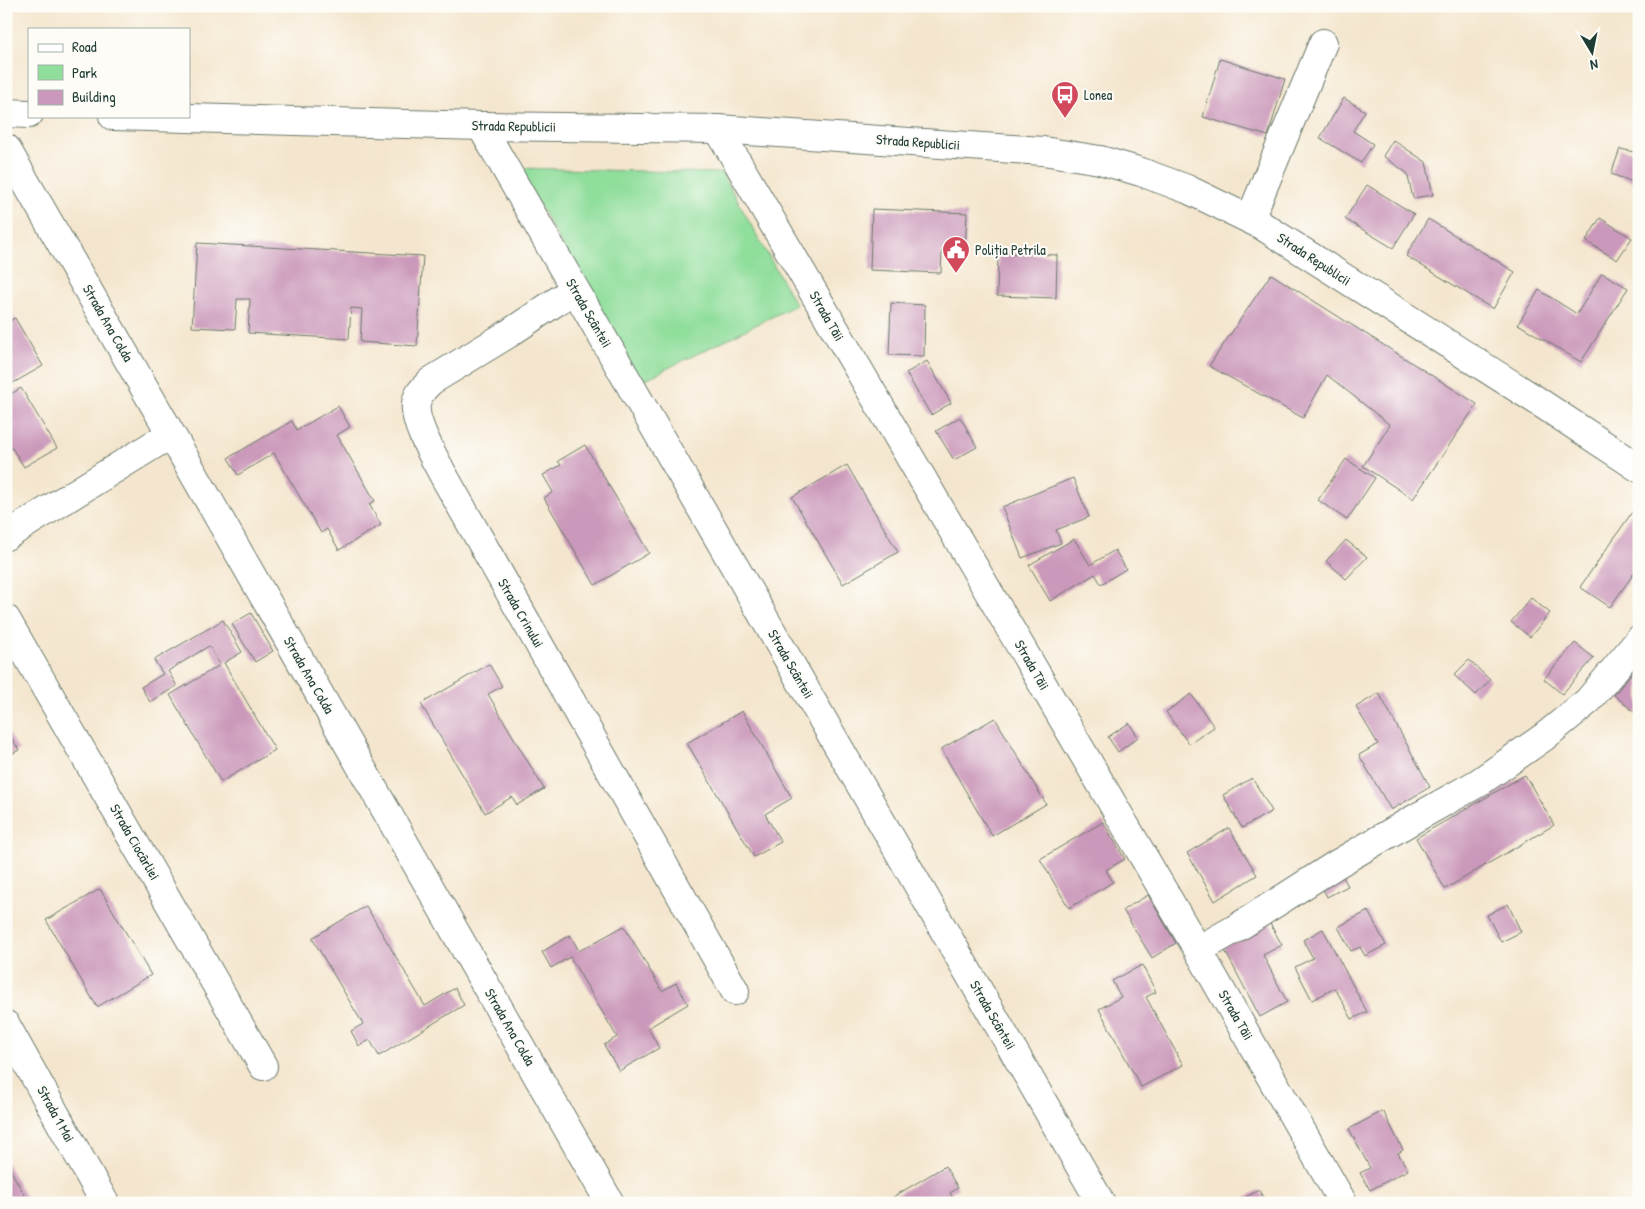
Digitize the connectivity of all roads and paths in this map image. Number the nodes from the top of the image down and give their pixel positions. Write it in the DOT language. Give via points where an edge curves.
graph roads {
  1 [pos="1323,43"];
  2 [pos="6,113"];
  3 [pos="28,114"];
  4 [pos="187,118"];
  5 [pos="481,126"];
  6 [pos="718,129"];
  7 [pos="6,148"];
  8 [pos="1250,219"];
  9 [pos="575,289"];
  10 [pos="171,434"];
  11 [pos="1639,468"];
  12 [pos="6,536"];
  13 [pos="6,619"];
  14 [pos="1639,640"];
  15 [pos="1198,950"];
  16 [pos="736,991"];
  17 [pos="6,1025"];
  18 [pos="263,1066"];
  19 [pos="105,1203"];
  20 [pos="610,1203"];
  21 [pos="1101,1203"];
  22 [pos="1343,1203"];
  1 -- 8 [label="street"];
  2 -- 3 [label="street"];
  4 -- 5 [label="street, Strada Republicii"];
  5 -- 6 [label="street, Strada Republicii"];
  5 -- 9 [label="street, Strada Scânteii"];
  6 -- 8 [label="street, Strada Republicii" via="1043,151 1100,160 1187,188"];
  6 -- 15 [label="street, Strada Tăii"];
  7 -- 10 [label="street, Strada Ana Colda"];
  8 -- 11 [label="street, Strada Republicii"];
  9 -- 16 [label="street, Strada Crinului" via="430,381 420,392 415,405 424,437 444,478"];
  9 -- 21 [label="street, Strada Scânteii"];
  10 -- 12 [label="street"];
  10 -- 20 [label="street, Strada Ana Colda"];
  13 -- 18 [label="street, Strada Ciocârliei"];
  14 -- 15 [label="street" via="1588,701 1544,737 1478,783"];
  15 -- 22 [label="street, Strada Tăii"];
  17 -- 19 [label="street, Strada 1 Mai"];
}
